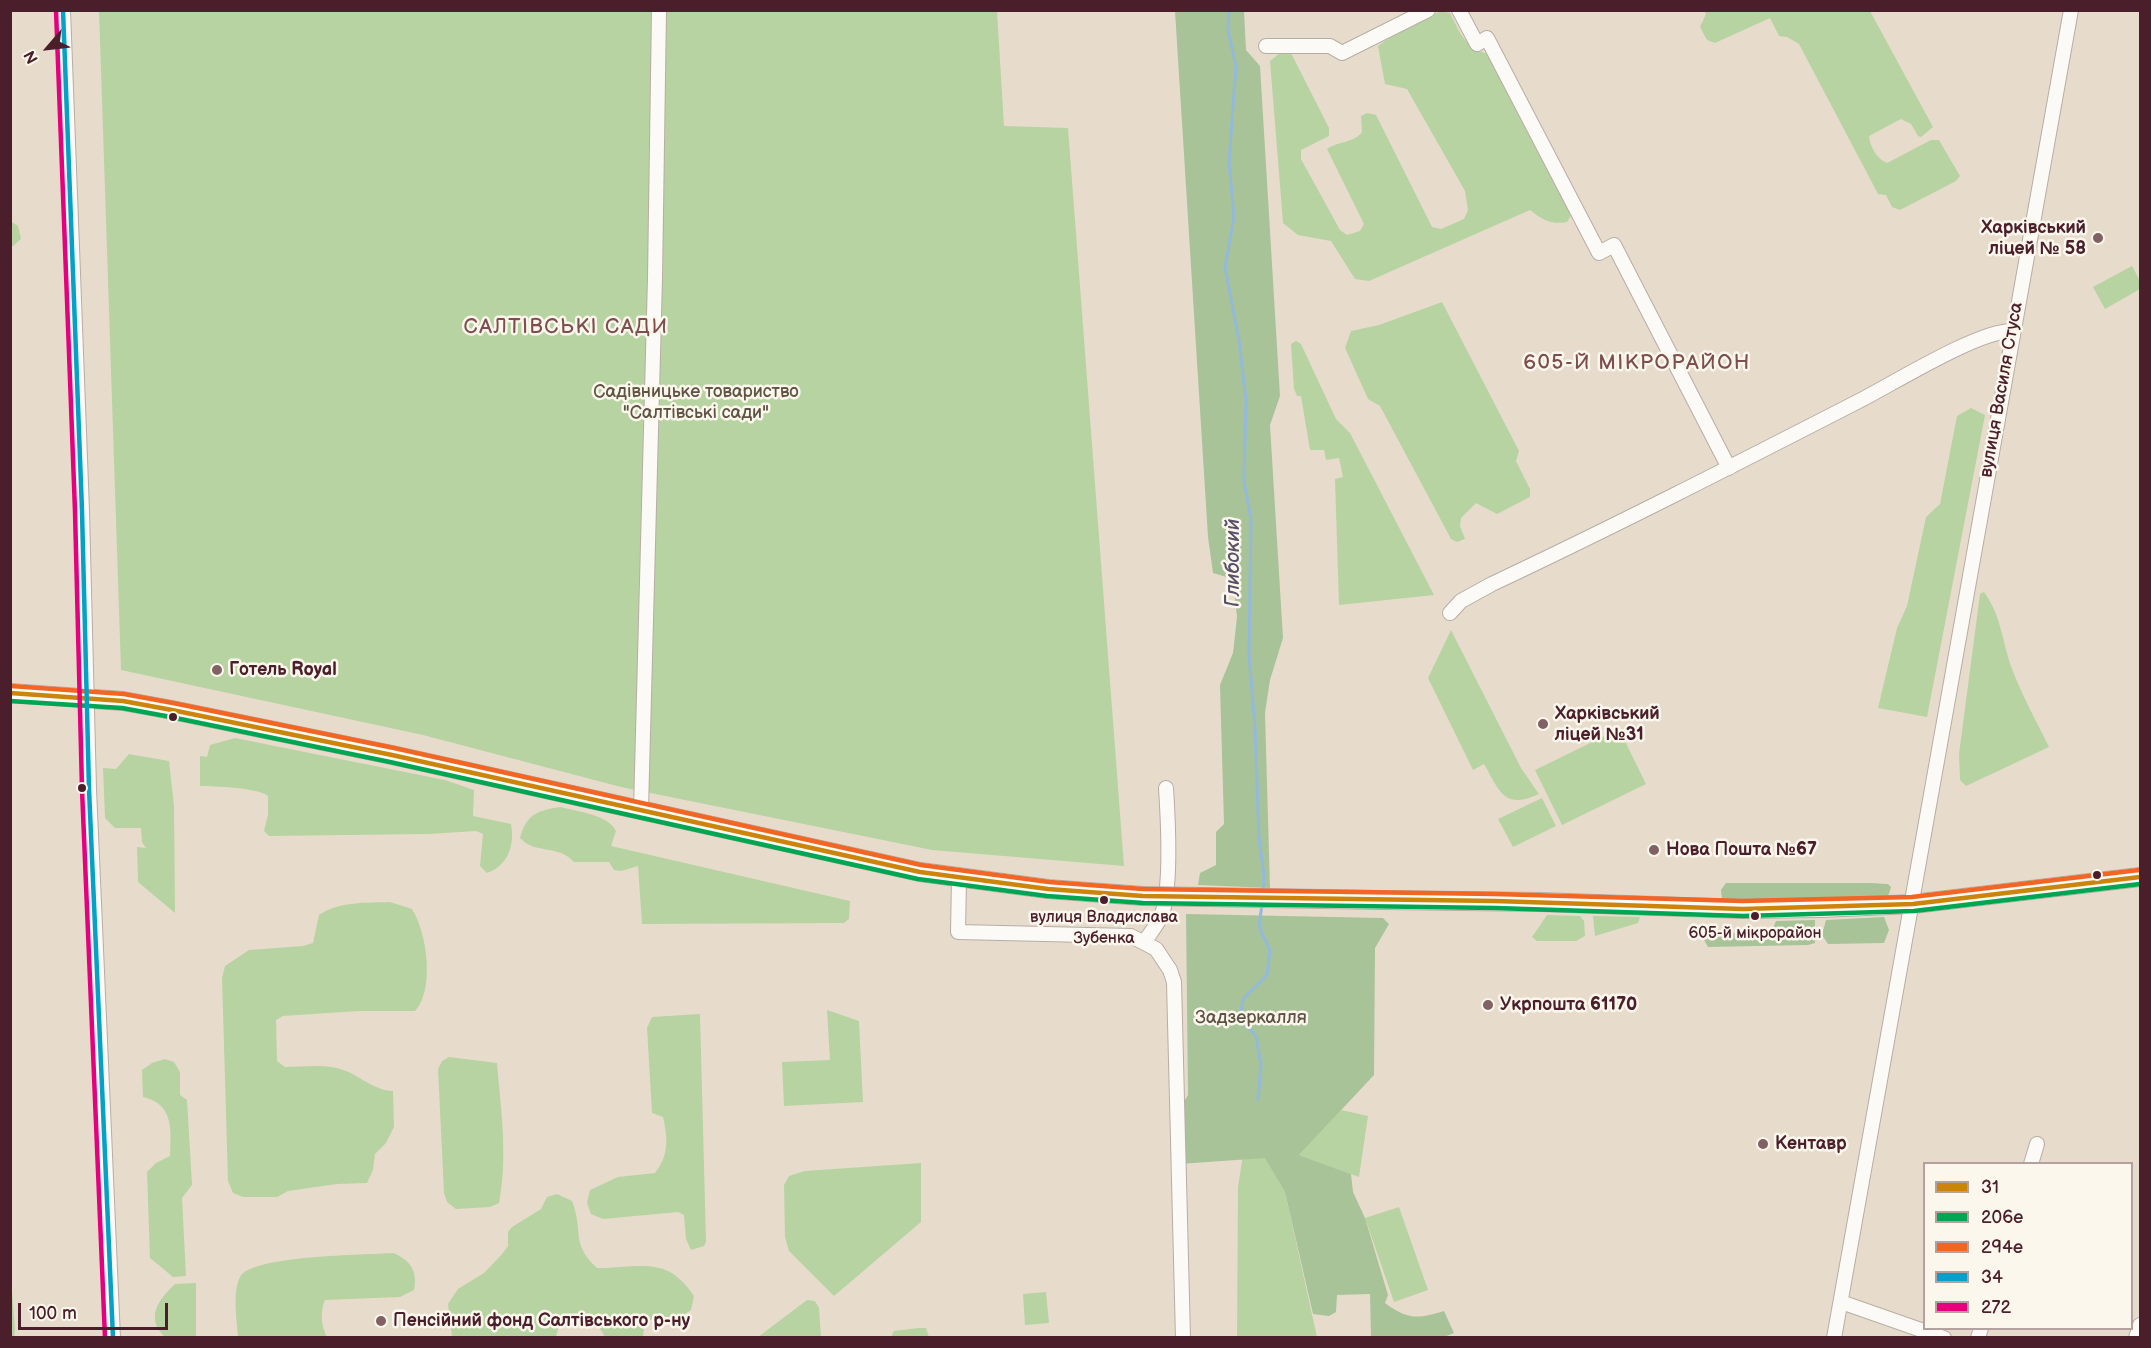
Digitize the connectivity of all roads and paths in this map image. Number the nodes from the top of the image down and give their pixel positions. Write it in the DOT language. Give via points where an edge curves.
graph roads {
  1 [pos="63,10"];
  2 [pos="659,10"];
  3 [pos="1428,10"];
  4 [pos="1459,10"];
  5 [pos="2070,10"];
  6 [pos="1266,46"];
  7 [pos="2013,331"];
  8 [pos="1729,468"];
  9 [pos="1450,613"];
  10 [pos="10,693"];
  11 [pos="86,698"];
  12 [pos="1166,788"];
  13 [pos="641,809"];
  14 [pos="2140,877"];
  15 [pos="959,879"];
  16 [pos="1913,904"];
  17 [pos="1145,941"];
  18 [pos="2037,1144"];
  19 [pos="2032,1162"];
  20 [pos="1841,1302"];
  21 [pos="2140,1325"];
  22 [pos="113,1338"];
  23 [pos="1183,1338"];
  24 [pos="1834,1338"];
  25 [pos="1944,1338"];
  26 [pos="2136,1338"];
  1 -- 11 [label="street"];
  2 -- 13 [label="street"];
  3 -- 6 [label="street" via="1342,53 1330,46"];
  4 -- 8 [label="street" via="1477,44 1487,38 1599,252 1614,245"];
  5 -- 7 [label="street, вулиця Василя Стуса"];
  7 -- 8 [label="street" via="1990,334"];
  7 -- 16 [label="street, вулиця Василя Стуса"];
  8 -- 9 [label="street" via="1492,584 1461,601"];
  10 -- 11 [label="main road"];
  11 -- 13 [label="main road" via="172,710"];
  11 -- 22 [label="street"];
  12 -- 17 [label="street" via="1164,904"];
  13 -- 15 [label="main road"];
  14 -- 16 [label="main road"];
  15 -- 16 [label="main road, bridge" via="1143,896 1743,909"];
  15 -- 17 [label="street" via="958,932 1122,935"];
  16 -- 20 [label="street, вулиця Василя Стуса"];
  17 -- 23 [label="street" via="1164,959 1174,982"];
  18 -- 19 [label="street"];
  20 -- 24 [label="street, вулиця Василя Стуса"];
  20 -- 25 [label="street"];
  21 -- 26 [label="street"];
}
